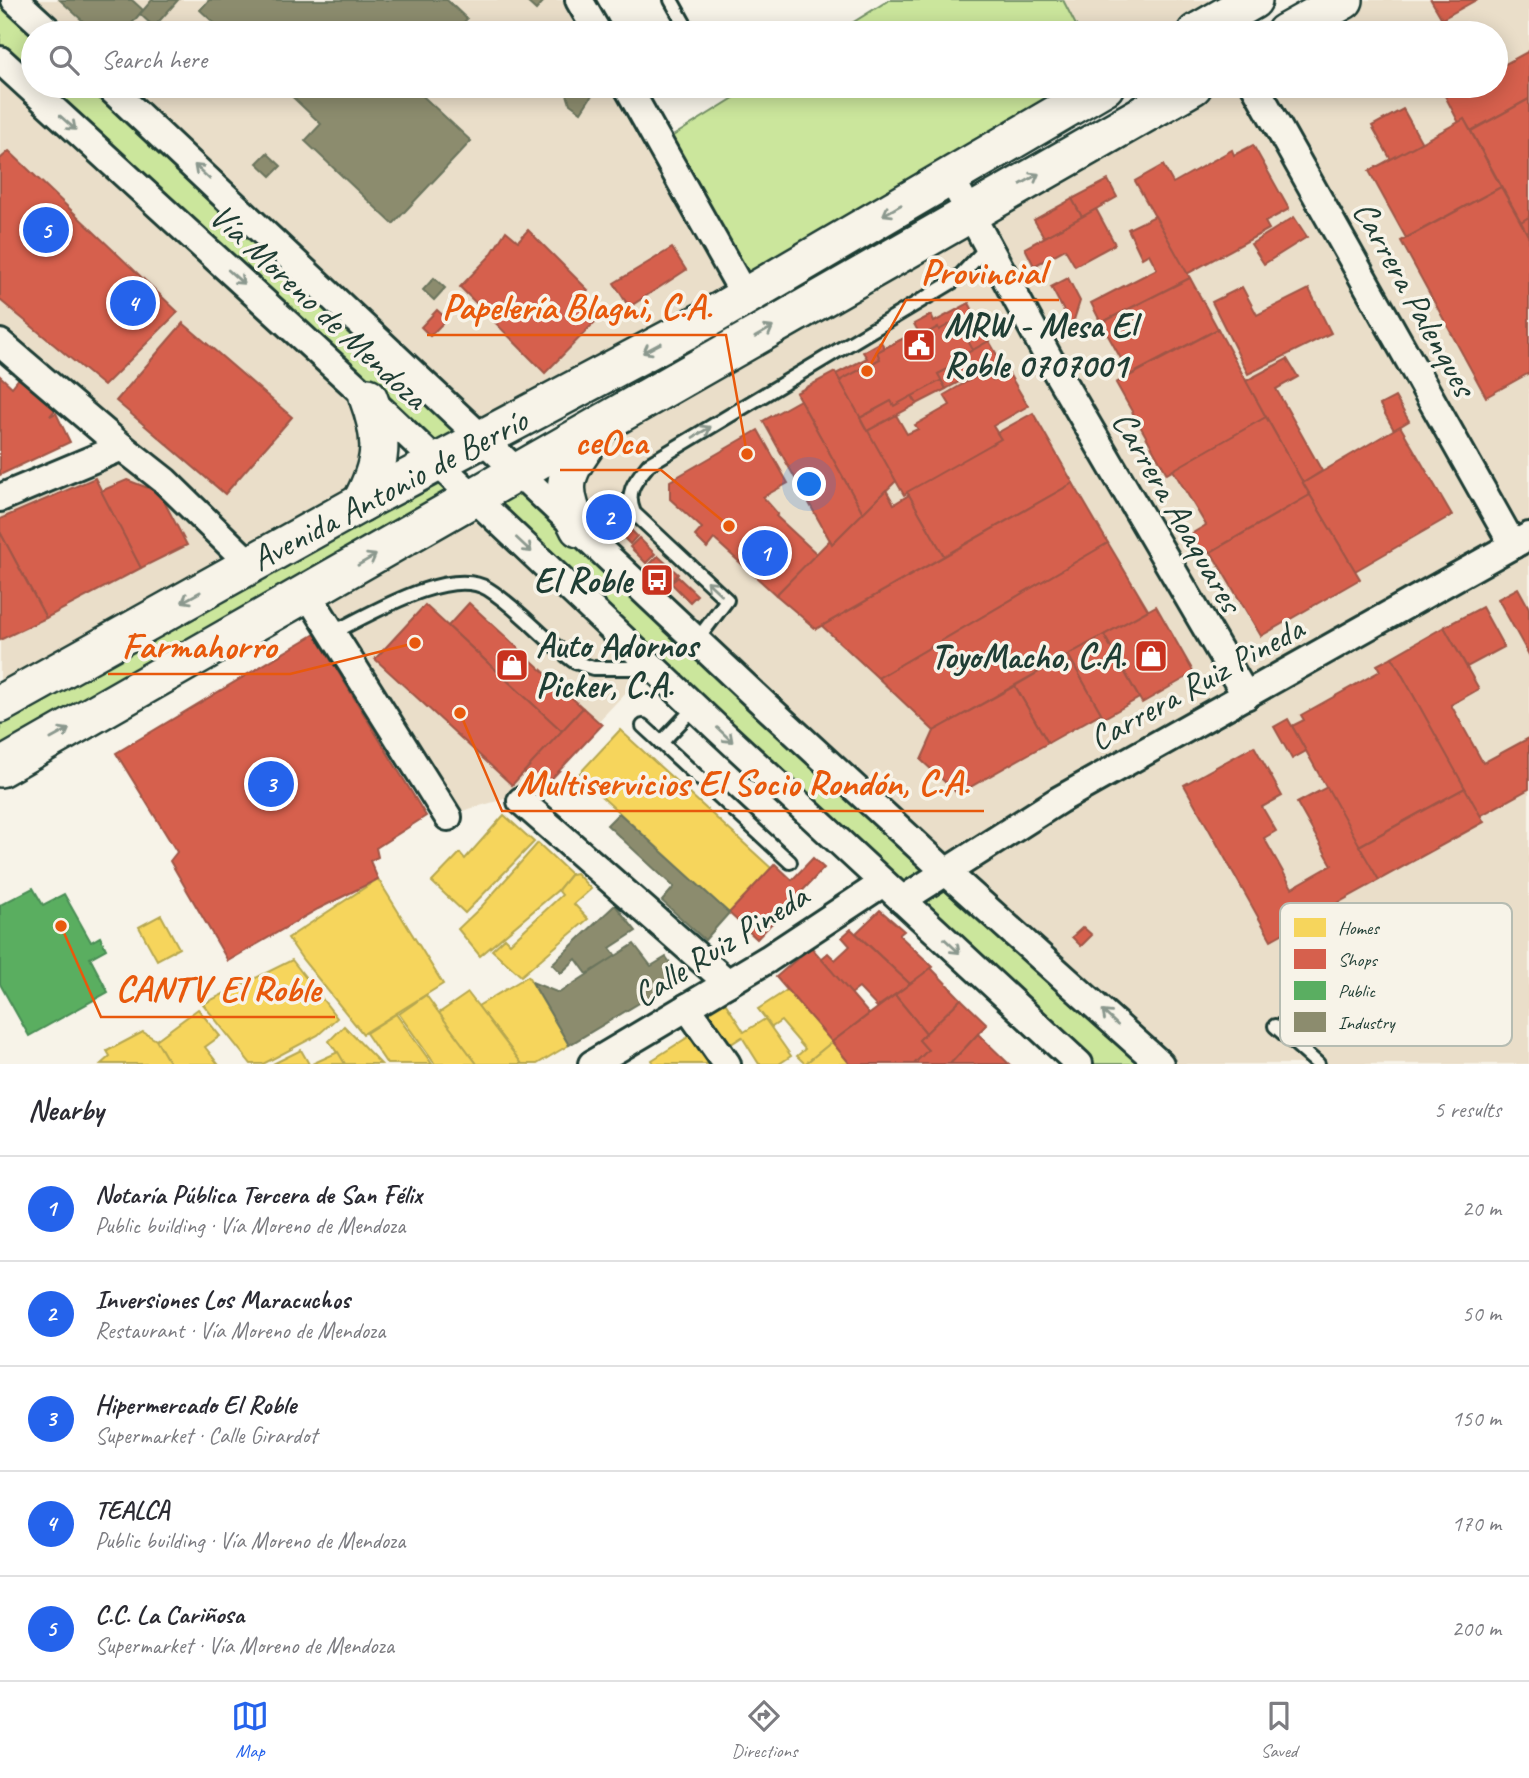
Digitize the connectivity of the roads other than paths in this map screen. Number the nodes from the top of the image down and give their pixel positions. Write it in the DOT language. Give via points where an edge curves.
graph roads {
  1 [pos="15,0"];
  2 [pos="579,0"];
  3 [pos="671,0"];
  4 [pos="1253,0"];
  5 [pos="1344,0"];
  6 [pos="38,21"];
  7 [pos="591,21"];
  8 [pos="683,21"];
  9 [pos="1217,21"];
  10 [pos="1306,21"];
  11 [pos="0,60"];
  12 [pos="21,79"];
  13 [pos="41,98"];
  14 [pos="121,98"];
  15 [pos="634,98"];
  16 [pos="1084,98"];
  17 [pos="1172,98"];
  18 [pos="1262,98"];
  19 [pos="950,176"];
  20 [pos="970,214"];
  21 [pos="988,246"];
  22 [pos="746,296"];
  23 [pos="0,343"];
  24 [pos="368,397"];
  25 [pos="598,427"];
  26 [pos="483,438"];
  27 [pos="122,447"];
  28 [pos="437,462"];
  29 [pos="520,472"];
  30 [pos="0,498"];
  31 [pos="474,498"];
  32 [pos="361,503"];
  33 [pos="579,528"];
  34 [pos="1521,541"];
  35 [pos="250,564"];
  36 [pos="307,593"];
  37 [pos="332,633"];
  38 [pos="697,640"];
  39 [pos="654,667"];
  40 [pos="1246,695"];
  41 [pos="0,704"];
  42 [pos="695,707"];
  43 [pos="643,726"];
  44 [pos="661,743"];
  45 [pos="0,768"];
  46 [pos="521,801"];
  47 [pos="448,817"];
  48 [pos="790,862"];
  49 [pos="945,871"];
  50 [pos="893,891"];
  51 [pos="728,983"];
  52 [pos="687,1007"];
  53 [pos="1275,1026"];
  54 [pos="1280,1030"];
  55 [pos="1298,1046"];
  56 [pos="592,1064"];
  57 [pos="727,1064"];
  58 [pos="1079,1064"];
  59 [pos="1160,1064"];
  60 [pos="1318,1064"];
  1 -- 6 [label="street"];
  2 -- 7 [label="street"];
  3 -- 8 [label="lane"];
  4 -- 9 [label="street"];
  5 -- 10 [label="street"];
  11 -- 12 [label="street, Vía Moreno de Mendoza, one-way"];
  13 -- 24 [label="street, Vía Moreno de Mendoza, one-way"];
  26 -- 14 [label="street, Vía Moreno de Mendoza, one-way"];
  15 -- 22 [label="street"];
  16 -- 19 [label="street, Avenida Antonio de Berrío"];
  20 -- 17 [label="street, Avenida Antonio de Berrío, one-way"];
  18 -- 34 [label="street, Carrera Palenques"];
  19 -- 20 [label="street, Carrera Aoaquares"];
  19 -- 22 [label="street, Avenida Antonio de Berrío, one-way"];
  20 -- 21 [label="street, Carrera Aoaquares"];
  25 -- 20 [label="street, Avenida Antonio de Berrío, one-way"];
  38 -- 21 [label="lane, one-way" via="727,600 635,513 629,500 635,482 649,464 957,279"];
  21 -- 40 [label="street, Carrera Aoaquares"];
  22 -- 26 [label="street, Avenida Antonio de Berrío, one-way"];
  23 -- 27 [label="street"];
  24 -- 28 [label="street, Vía Moreno de Mendoza"];
  24 -- 32 [label="street" via="378,424 378,461"];
  25 -- 29 [label="street, Avenida Antonio de Berrío"];
  25 -- 33 [label="street" via="567,478 565,497"];
  26 -- 28 [label="street, Avenida Antonio de Berrío"];
  26 -- 29 [label="street, Vía Moreno de Mendoza"];
  27 -- 30 [label="street"];
  27 -- 35 [label="street" via="165,481"];
  28 -- 31 [label="street, Vía Moreno de Mendoza"];
  28 -- 32 [label="street, Avenida Antonio de Berrío"];
  29 -- 31 [label="street, Avenida Antonio de Berrío"];
  29 -- 33 [label="street, Vía Moreno de Mendoza"];
  36 -- 31 [label="street, Avenida Antonio de Berrío, one-way"];
  31 -- 39 [label="street, Vía Moreno de Mendoza, one-way"];
  32 -- 35 [label="street, Avenida Antonio de Berrío"];
  33 -- 38 [label="street, Vía Moreno de Mendoza"];
  34 -- 40 [label="street, Carrera Ruiz Pineda"];
  35 -- 41 [label="street, Avenida Antonio de Berrío, one-way"];
  36 -- 37 [label="street"];
  45 -- 36 [label="street, Avenida Antonio de Berrío, one-way"];
  37 -- 39 [label="lane" via="389,603 464,582 486,587 575,662 593,668"];
  37 -- 47 [label="street"];
  38 -- 49 [label="street, Vía Moreno de Mendoza"];
  39 -- 42 [label="street, Vía Moreno de Mendoza"];
  40 -- 49 [label="street, Carrera Ruiz Pineda" via="1059,800"];
  42 -- 44 [label="lane"];
  42 -- 50 [label="street, Vía Moreno de Mendoza, one-way"];
  43 -- 44 [label="lane"];
  44 -- 48 [label="lane"];
  46 -- 51 [label="street"];
  49 -- 50 [label="street, Carrera Ruiz Pineda"];
  59 -- 49 [label="street, Vía Moreno de Mendoza, one-way"];
  50 -- 51 [label="street, Calle Ruiz Pineda"];
  50 -- 58 [label="street, Vía Moreno de Mendoza, one-way"];
  51 -- 52 [label="street, Calle Ruiz Pineda"];
  52 -- 56 [label="street, Calle Ruiz Pineda"];
  52 -- 57 [label="street"];
  53 -- 54 [label="lane"];
  55 -- 60 [label="lane"];
}
